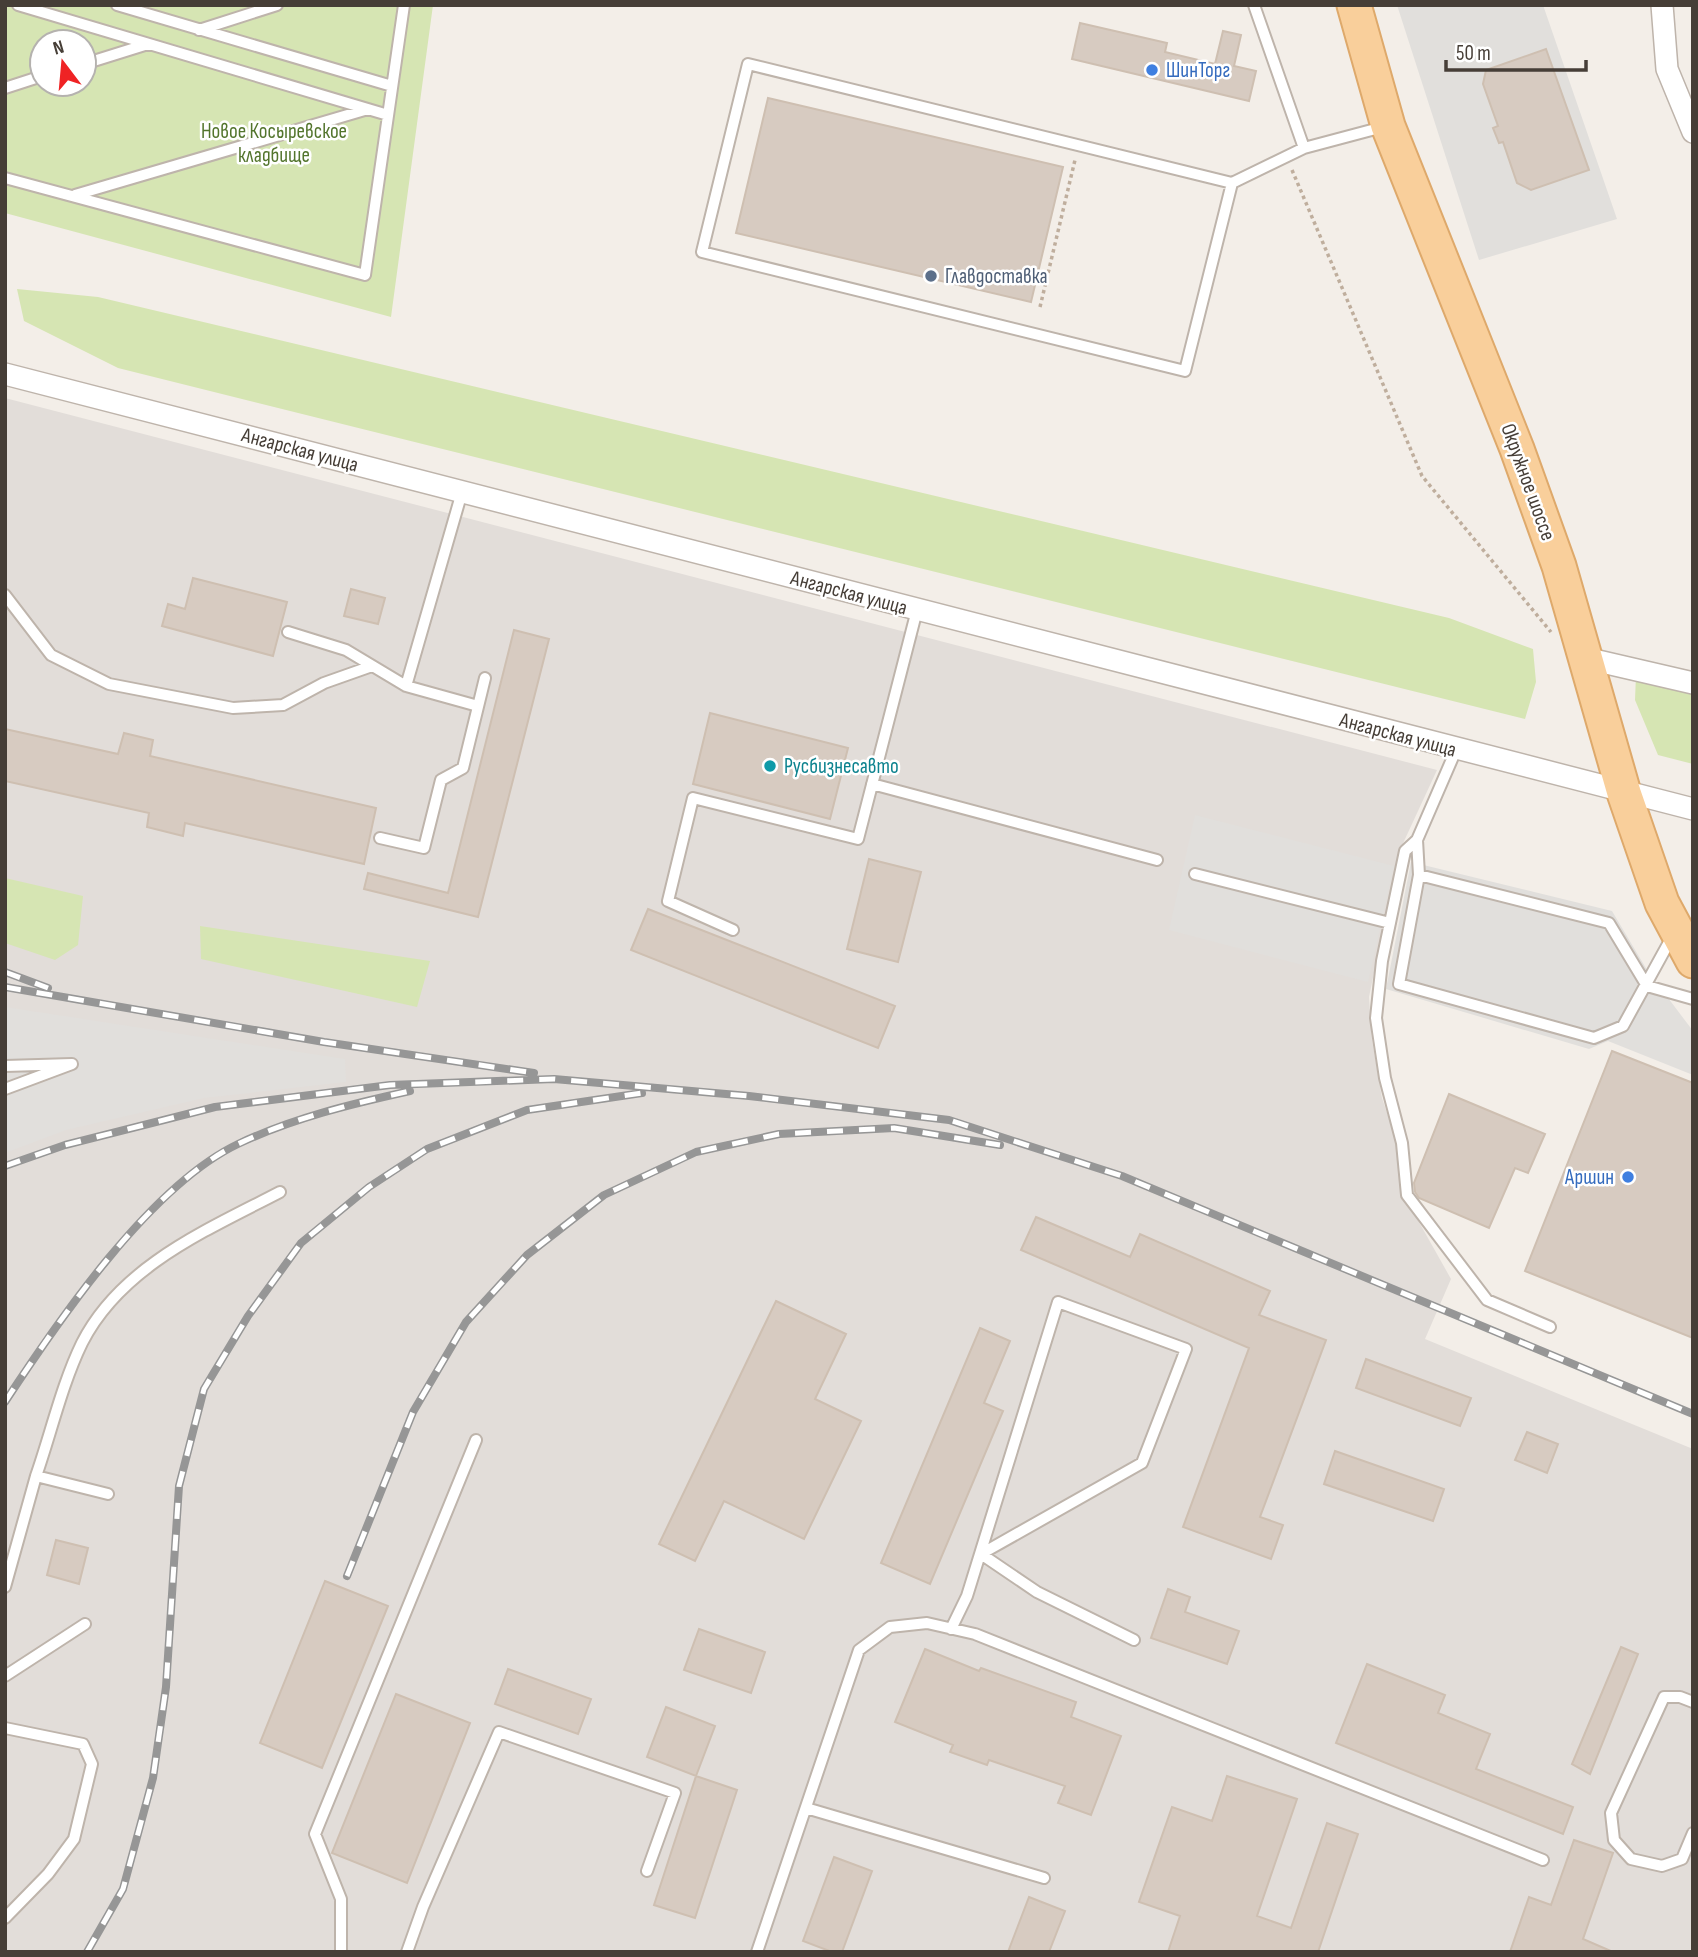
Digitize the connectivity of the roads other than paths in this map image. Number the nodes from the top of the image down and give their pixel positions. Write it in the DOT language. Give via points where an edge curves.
graph roads {
  1 [pos="18,5"];
  2 [pos="117,5"];
  3 [pos="277,5"];
  4 [pos="404,5"];
  5 [pos="1254,5"];
  6 [pos="1354,5"];
  7 [pos="1662,5"];
  8 [pos="199,30"];
  9 [pos="148,44"];
  10 [pos="98,60"];
  11 [pos="28,81"];
  12 [pos="392,86"];
  13 [pos="5,88"];
  14 [pos="368,109"];
  15 [pos="388,115"];
  16 [pos="1388,125"];
  17 [pos="1693,132"];
  18 [pos="1304,148"];
  19 [pos="5,178"];
  20 [pos="1232,183"];
  21 [pos="72,196"];
  22 [pos="5,374"];
  23 [pos="462,492"];
  24 [pos="5,595"];
  25 [pos="917,610"];
  26 [pos="288,632"];
  27 [pos="1586,658"];
  28 [pos="372,666"];
  29 [pos="485,678"];
  30 [pos="1693,682"];
  31 [pos="406,686"];
  32 [pos="478,706"];
  33 [pos="1455,750"];
  34 [pos="872,784"];
  35 [pos="1624,793"];
  36 [pos="1693,810"];
  37 [pos="380,838"];
  38 [pos="1417,840"];
  39 [pos="1157,860"];
  40 [pos="1195,874"];
  41 [pos="1419,875"];
  42 [pos="1390,923"];
  43 [pos="1676,929"];
  44 [pos="733,930"];
  45 [pos="1693,961"];
  46 [pos="1647,986"];
  47 [pos="1693,999"];
  48 [pos="5,1066"];
  49 [pos="5,1089"];
  50 [pos="280,1192"];
  51 [pos="1550,1327"];
  52 [pos="476,1440"];
  53 [pos="36,1476"];
  54 [pos="108,1494"];
  55 [pos="981,1553"];
  56 [pos="5,1587"];
  57 [pos="85,1624"];
  58 [pos="951,1629"];
  59 [pos="1134,1640"];
  60 [pos="5,1676"];
  61 [pos="1693,1702"];
  62 [pos="5,1728"];
  63 [pos="806,1808"];
  64 [pos="1693,1833"];
  65 [pos="1543,1860"];
  66 [pos="647,1871"];
  67 [pos="1044,1878"];
  68 [pos="5,1918"];
  69 [pos="341,1952"];
  70 [pos="407,1952"];
  71 [pos="757,1952"];
  1 -- 9 [label="lane"];
  2 -- 8 [label="lane"];
  3 -- 8 [label="lane"];
  4 -- 12 [label="lane"];
  5 -- 18 [label="lane"];
  6 -- 16 [label="main road, Окружное шоссе"];
  7 -- 17 [label="street" via="1667,69"];
  8 -- 12 [label="lane"];
  9 -- 10 [label="lane"];
  9 -- 14 [label="lane"];
  11 -- 13 [label="lane"];
  12 -- 15 [label="lane"];
  14 -- 15 [label="lane"];
  14 -- 21 [label="lane"];
  15 -- 21 [label="lane" via="365,275"];
  16 -- 18 [label="lane"];
  16 -- 27 [label="main road, Окружное шоссе" via="1517,449"];
  18 -- 20 [label="lane"];
  19 -- 21 [label="lane"];
  20 -- 20 [label="lane" via="748,64 702,252 1185,370"];
  22 -- 23 [label="street, Ангарская улица"];
  23 -- 25 [label="street, Ангарская улица"];
  23 -- 31 [label="lane"];
  24 -- 28 [label="lane" via="51,654 109,684 233,708 283,705 324,683"];
  25 -- 33 [label="street, Ангарская улица"];
  25 -- 34 [label="lane"];
  26 -- 28 [label="lane" via="346,650"];
  27 -- 30 [label="street"];
  27 -- 35 [label="main road, Окружное шоссе"];
  28 -- 31 [label="lane"];
  29 -- 32 [label="lane"];
  31 -- 32 [label="lane"];
  32 -- 37 [label="lane" via="463,768 441,780 424,848"];
  33 -- 35 [label="street, Ангарская улица"];
  33 -- 38 [label="lane"];
  34 -- 39 [label="lane"];
  34 -- 44 [label="lane" via="858,839 693,798 668,901"];
  35 -- 36 [label="street, Ангарская улица"];
  35 -- 43 [label="main road, Окружное шоссе" via="1662,903"];
  38 -- 41 [label="lane"];
  38 -- 42 [label="lane" via="1405,851"];
  40 -- 42 [label="lane"];
  41 -- 46 [label="lane" via="1609,923"];
  41 -- 46 [label="lane" via="1399,984 1594,1038 1623,1026"];
  42 -- 51 [label="lane" via="1376,1018 1402,1143 1407,1195 1487,1300"];
  43 -- 45 [label="main road, Окружное шоссе"];
  43 -- 46 [label="lane"];
  46 -- 47 [label="lane"];
  48 -- 49 [label="lane" via="72,1064"];
  50 -- 53 [label="lane" via="190,1239 129,1281 105,1307 82,1344"];
  52 -- 69 [label="lane" via="315,1834 341,1899"];
  53 -- 54 [label="lane"];
  53 -- 56 [label="lane"];
  55 -- 55 [label="lane" via="1058,1302 1186,1349 1142,1463"];
  55 -- 58 [label="lane"];
  55 -- 59 [label="lane" via="1037,1592"];
  57 -- 60 [label="lane"];
  58 -- 63 [label="lane" via="927,1623 890,1627 859,1650"];
  58 -- 65 [label="lane" via="975,1634"];
  61 -- 64 [label="lane" via="1664,1698 1611,1814 1614,1840 1631,1859 1662,1866 1682,1859"];
  62 -- 68 [label="lane" via="83,1744 92,1764 74,1839"];
  63 -- 67 [label="lane"];
  63 -- 71 [label="lane"];
  66 -- 70 [label="lane" via="675,1794 499,1732"];
}
